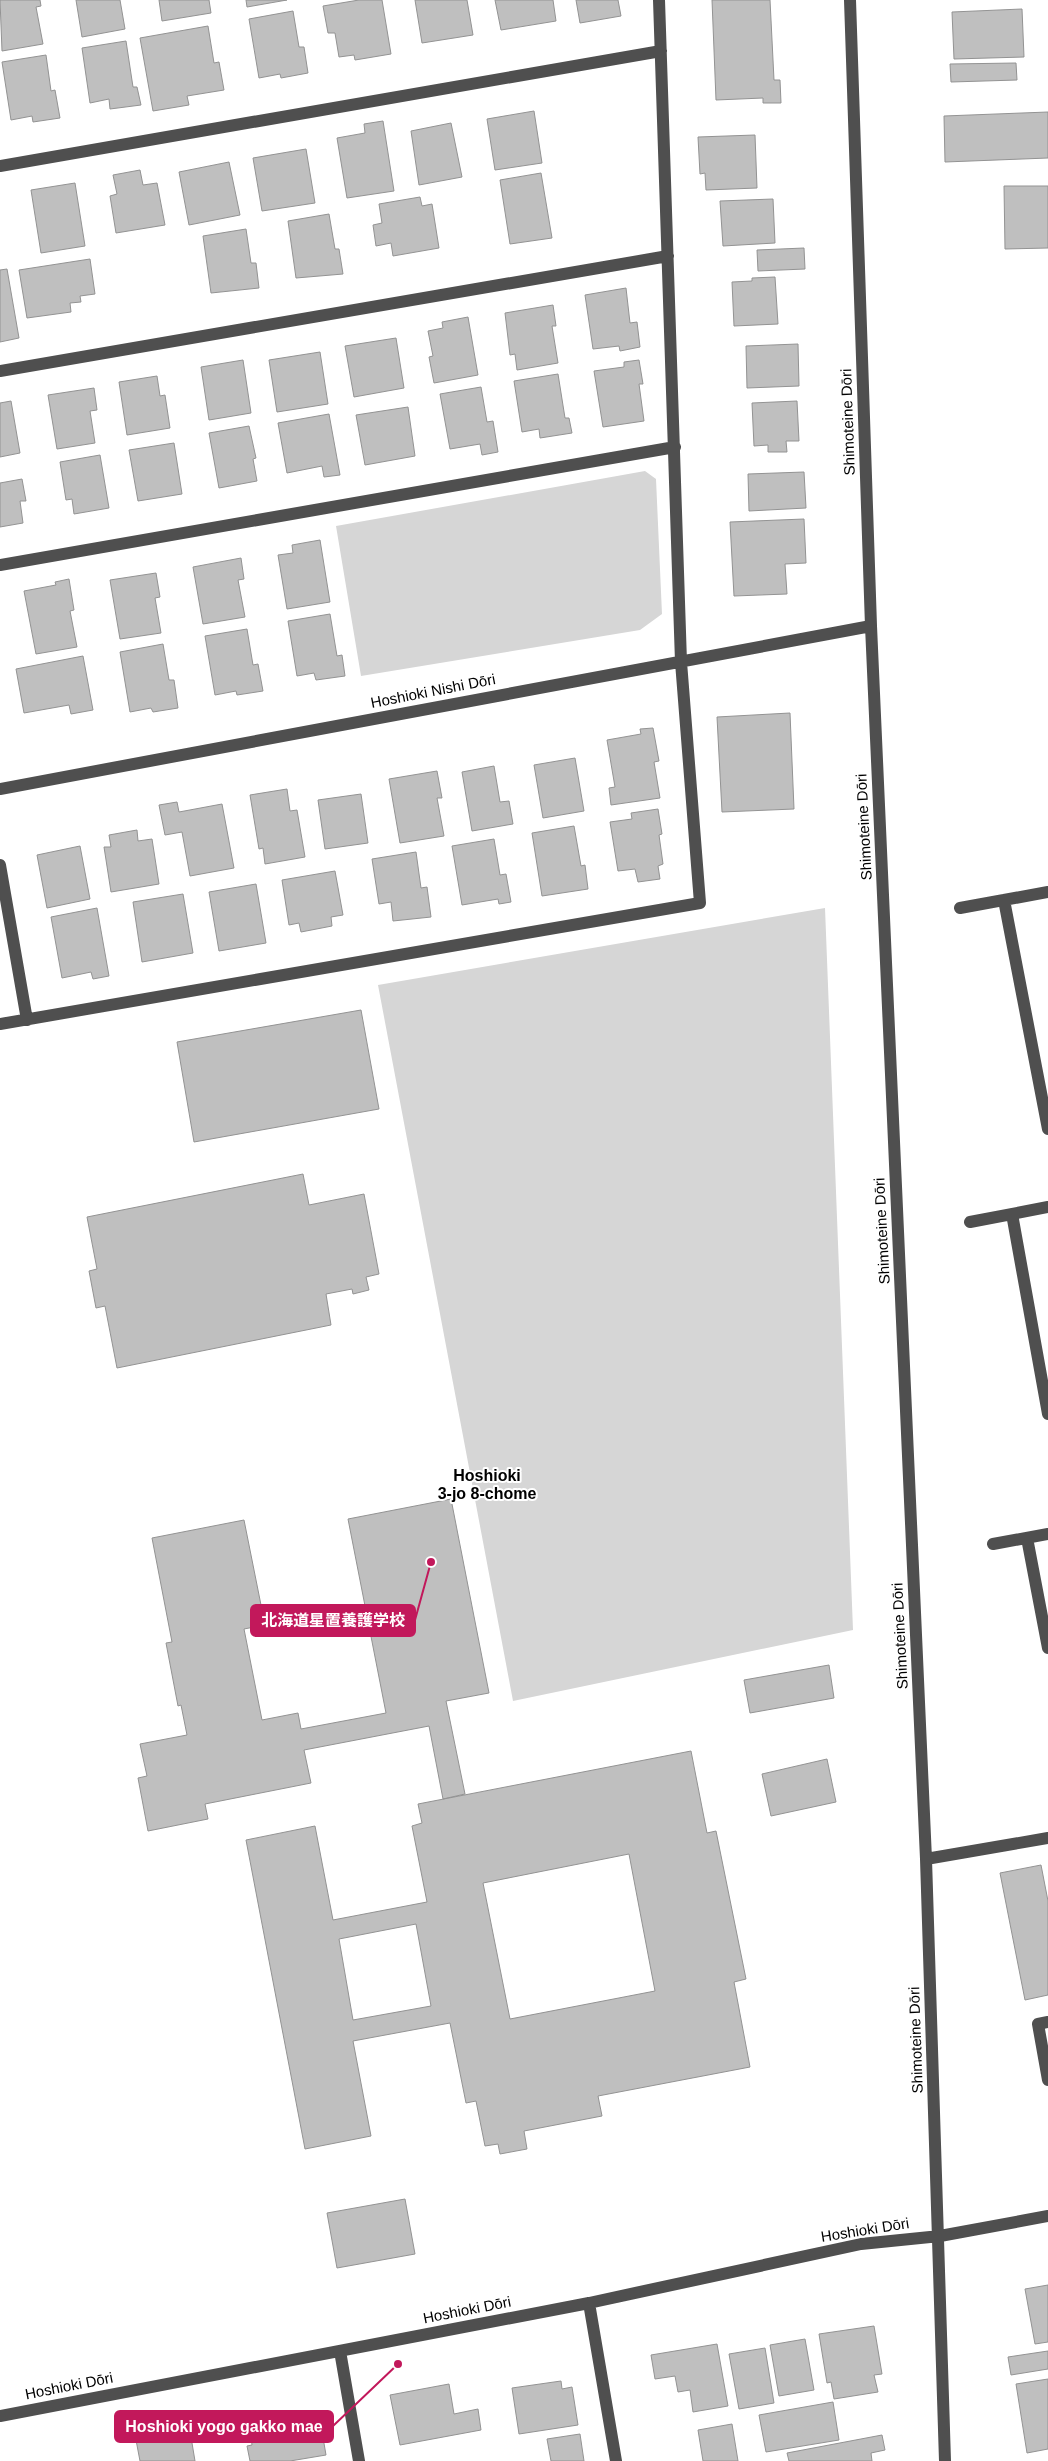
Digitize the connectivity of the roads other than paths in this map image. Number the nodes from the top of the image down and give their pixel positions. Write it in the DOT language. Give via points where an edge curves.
graph roads {
  1 [pos="659,0"];
  2 [pos="850,0"];
  3 [pos="661,51"];
  4 [pos="0,166"];
  5 [pos="668,256"];
  6 [pos="0,371"];
  7 [pos="675,448"];
  8 [pos="0,565"];
  9 [pos="872,626"];
  10 [pos="680,662"];
  11 [pos="0,789"];
  12 [pos="0,865"];
  13 [pos="1048,892"];
  14 [pos="1004,900"];
  15 [pos="960,908"];
  16 [pos="27,1020"];
  17 [pos="0,1024"];
  18 [pos="1048,1130"];
  19 [pos="1048,1207"];
  20 [pos="1012,1214"];
  21 [pos="970,1222"];
  22 [pos="1048,1414"];
  23 [pos="1048,1534"];
  24 [pos="1027,1538"];
  25 [pos="993,1544"];
  26 [pos="1048,1648"];
  27 [pos="1048,1838"];
  28 [pos="926,1859"];
  29 [pos="1048,2022"];
  30 [pos="1048,2080"];
  31 [pos="1048,2216"];
  32 [pos="940,2236"];
  33 [pos="590,2303"];
  34 [pos="340,2351"];
  35 [pos="0,2416"];
  36 [pos="359,2461"];
  37 [pos="616,2461"];
  38 [pos="945,2461"];
  1 -- 3 [label="street"];
  2 -- 9 [label="street, Shimoteine Dōri"];
  3 -- 4 [label="street"];
  3 -- 5 [label="street"];
  5 -- 6 [label="street"];
  5 -- 7 [label="street"];
  7 -- 8 [label="street"];
  7 -- 10 [label="street"];
  9 -- 10 [label="street, Hoshioki Nishi Dōri"];
  9 -- 28 [label="street, Shimoteine Dōri"];
  10 -- 11 [label="street, Hoshioki Nishi Dōri"];
  10 -- 16 [label="street" via="700,903"];
  12 -- 16 [label="street"];
  13 -- 14 [label="street"];
  14 -- 15 [label="street"];
  14 -- 18 [label="street"];
  16 -- 17 [label="street"];
  19 -- 20 [label="street"];
  20 -- 21 [label="street"];
  20 -- 22 [label="street"];
  23 -- 24 [label="street"];
  24 -- 25 [label="street"];
  24 -- 26 [label="street"];
  27 -- 28 [label="street"];
  28 -- 32 [label="street, Shimoteine Dōri"];
  29 -- 30 [label="street" via="1038,2024"];
  31 -- 32 [label="street, Hoshioki Dōri"];
  32 -- 33 [label="street, Hoshioki Dōri" via="861,2244"];
  32 -- 38 [label="street, Shimoteine Dōri"];
  33 -- 34 [label="street, Hoshioki Dōri"];
  33 -- 37 [label="street"];
  34 -- 35 [label="street, Hoshioki Dōri"];
  34 -- 36 [label="street"];
}
